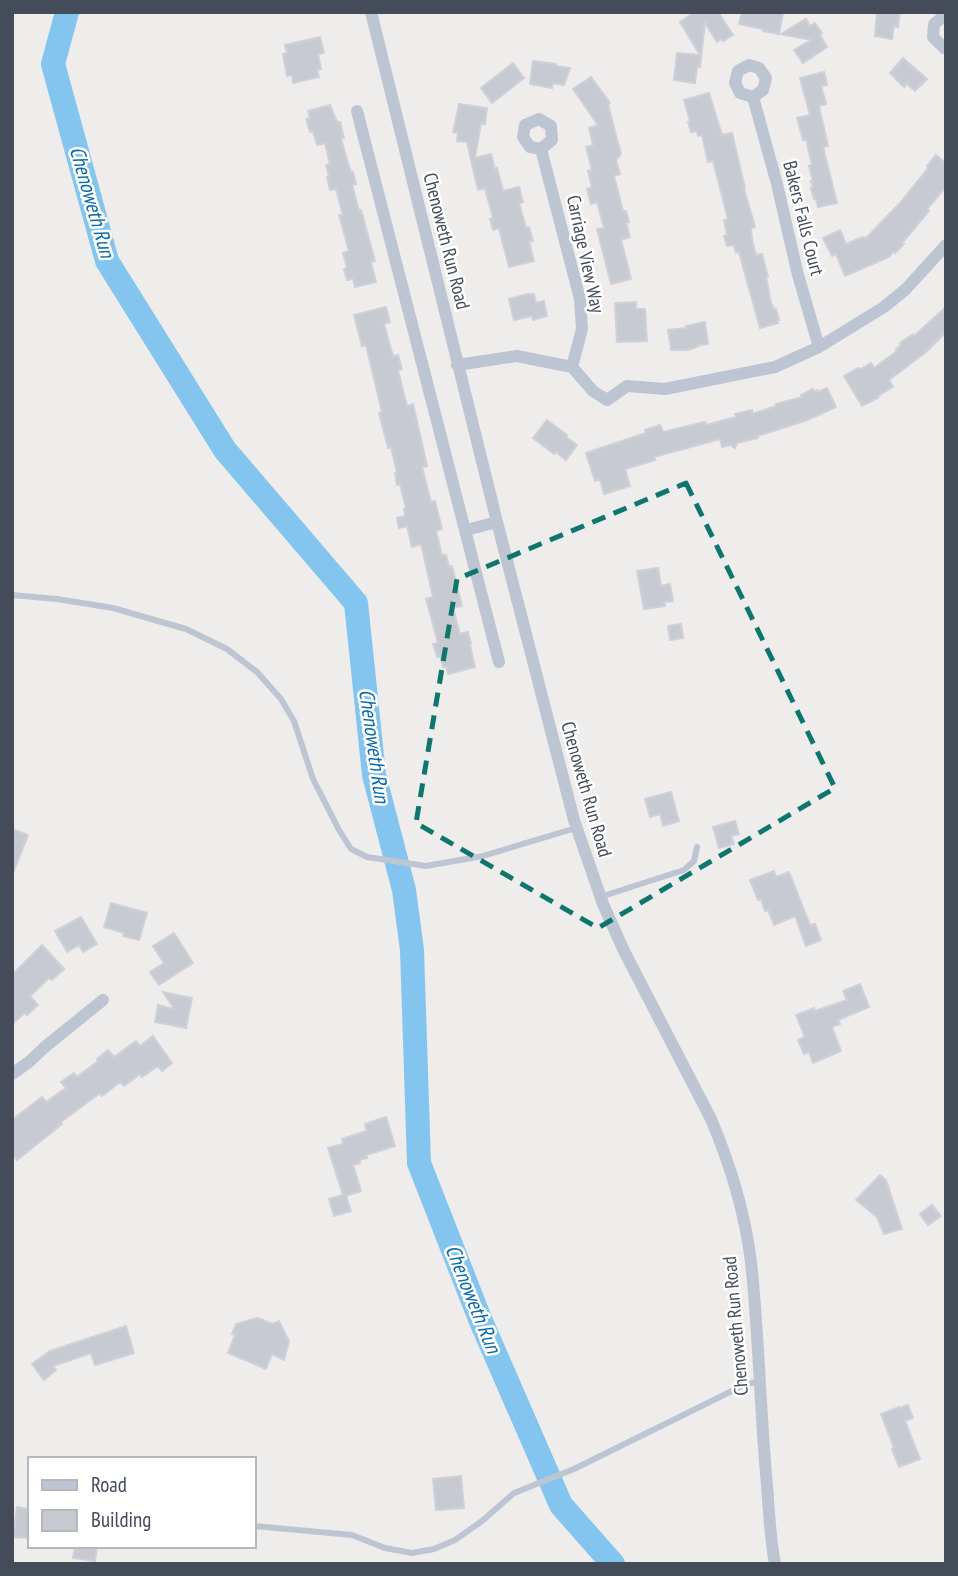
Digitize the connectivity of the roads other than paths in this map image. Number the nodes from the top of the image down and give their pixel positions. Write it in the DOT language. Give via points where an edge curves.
graph roads {
  1 [pos="370,12"];
  2 [pos="946,17"];
  3 [pos="946,47"];
  4 [pos="753,97"];
  5 [pos="357,111"];
  6 [pos="541,149"];
  7 [pos="946,246"];
  8 [pos="819,347"];
  9 [pos="457,365"];
  10 [pos="572,367"];
  11 [pos="497,522"];
  12 [pos="466,530"];
  13 [pos="12,595"];
  14 [pos="499,662"];
  15 [pos="576,828"];
  16 [pos="697,847"];
  17 [pos="600,897"];
  18 [pos="103,1000"];
  19 [pos="12,1074"];
  20 [pos="759,1381"];
  21 [pos="256,1526"];
  22 [pos="775,1564"];
  1 -- 9 [label="street, Chenoweth Run Road"];
  2 -- 3 [label="street" via="934,24 933,37"];
  4 -- 8 [label="street, Bakers Falls Court"];
  5 -- 12 [label="street"];
  6 -- 10 [label="street, Carriage View Way" via="580,299 582,329"];
  7 -- 8 [label="street" via="884,307"];
  8 -- 10 [label="street" via="775,367 728,378 665,389 627,386 607,400"];
  9 -- 10 [label="street" via="517,356"];
  9 -- 11 [label="street, Chenoweth Run Road"];
  11 -- 12 [label="street"];
  11 -- 15 [label="street, Chenoweth Run Road"];
  12 -- 14 [label="street"];
  13 -- 15 [label="lane" via="113,608 186,629 226,649 281,699 339,830 351,849 367,857 426,866 484,856"];
  15 -- 17 [label="street, Chenoweth Run Road"];
  16 -- 17 [label="lane" via="694,861 684,870"];
  17 -- 20 [label="street, Chenoweth Run Road" via="711,1119 738,1194 751,1261"];
  18 -- 19 [label="street"];
  20 -- 21 [label="lane" via="514,1493 482,1521 434,1549 412,1553 352,1535"];
  20 -- 22 [label="street, Chenoweth Run Road"];
}
